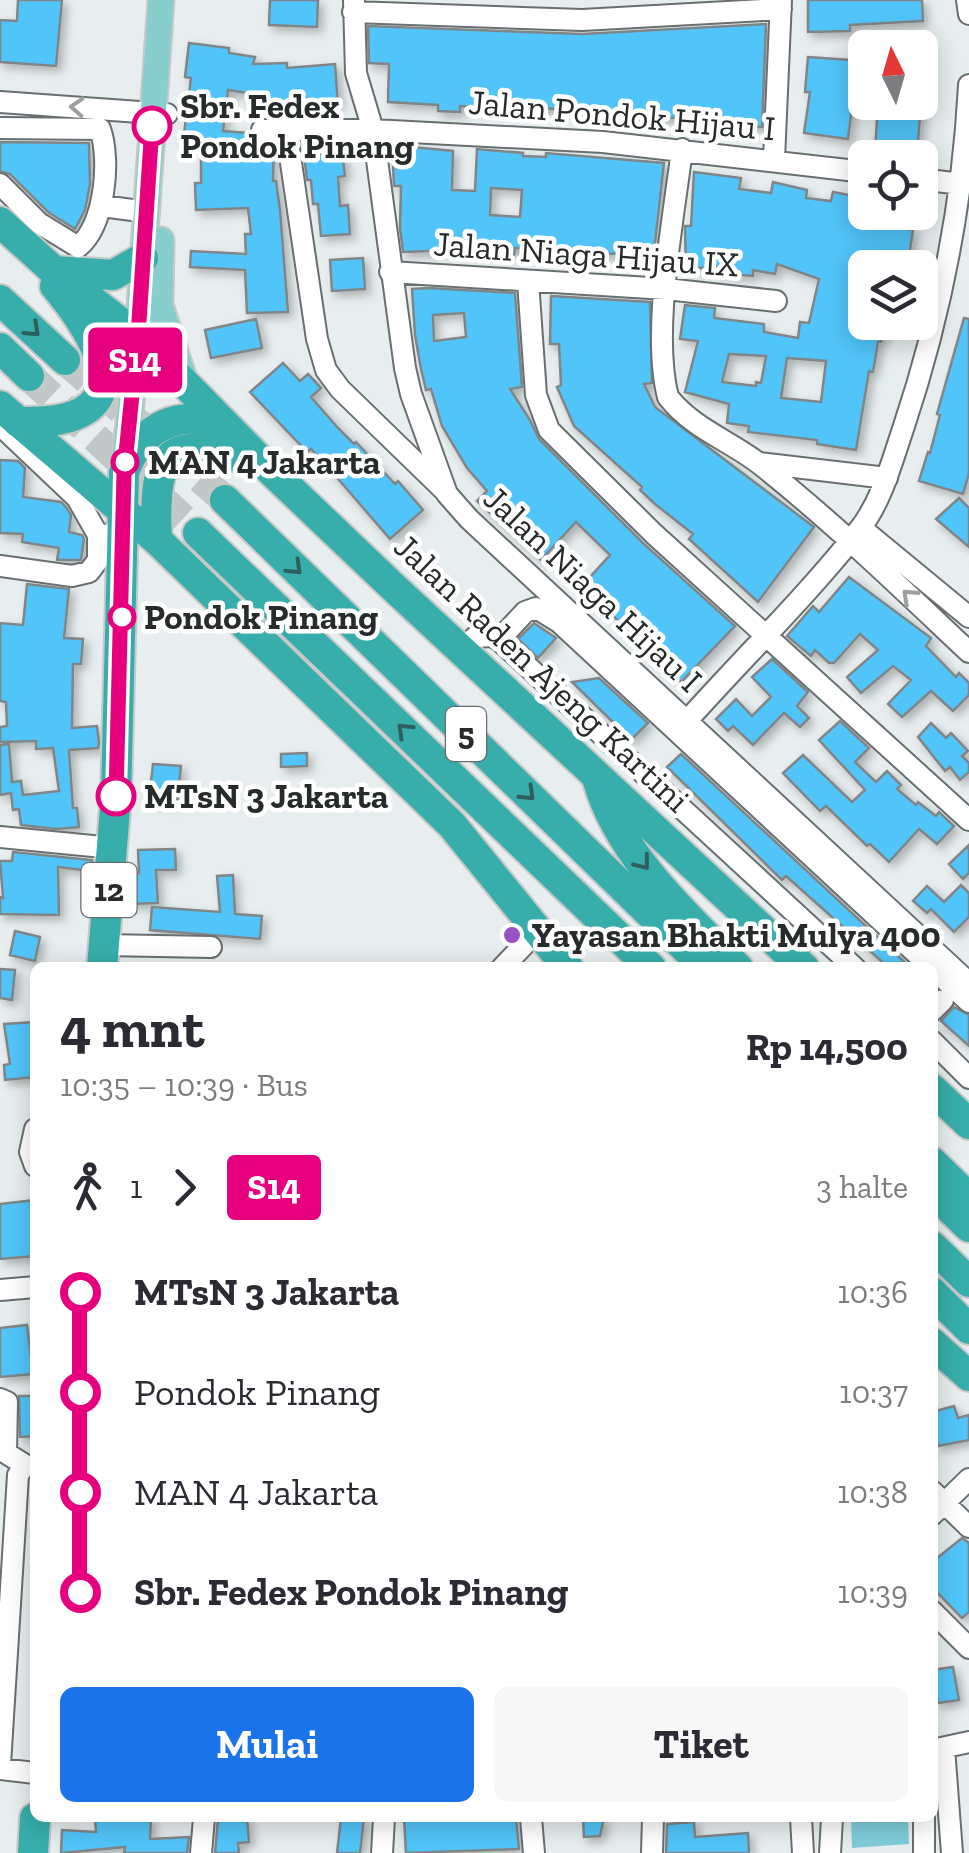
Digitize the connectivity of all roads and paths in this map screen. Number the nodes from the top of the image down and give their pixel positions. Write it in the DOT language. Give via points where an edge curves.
graph roads {
  1 [pos="161,0"];
  2 [pos="173,0"];
  3 [pos="967,0"];
  4 [pos="781,4"];
  5 [pos="354,6"];
  6 [pos="969,14"];
  7 [pos="969,85"];
  8 [pos="0,102"];
  9 [pos="160,113"];
  10 [pos="0,128"];
  11 [pos="286,129"];
  12 [pos="262,130"];
  13 [pos="373,130"];
  14 [pos="682,149"];
  15 [pos="774,159"];
  16 [pos="158,161"];
  17 [pos="848,170"];
  18 [pos="938,182"];
  19 [pos="0,184"];
  20 [pos="961,184"];
  21 [pos="102,206"];
  22 [pos="146,212"];
  23 [pos="0,222"];
  24 [pos="26,246"];
  25 [pos="143,258"];
  26 [pos="54,270"];
  27 [pos="390,272"];
  28 [pos="528,281"];
  29 [pos="666,289"];
  30 [pos="0,300"];
  31 [pos="776,301"];
  32 [pos="138,336"];
  33 [pos="0,348"];
  34 [pos="65,360"];
  35 [pos="29,376"];
  36 [pos="185,382"];
  37 [pos="5,418"];
  38 [pos="232,432"];
  39 [pos="758,462"];
  40 [pos="266,466"];
  41 [pos="124,473"];
  42 [pos="887,478"];
  43 [pos="447,494"];
  44 [pos="224,500"];
  45 [pos="115,527"];
  46 [pos="848,532"];
  47 [pos="198,533"];
  48 [pos="157,540"];
  49 [pos="0,566"];
  50 [pos="969,617"];
  51 [pos="765,634"];
  52 [pos="499,640"];
  53 [pos="462,652"];
  54 [pos="969,652"];
  55 [pos="686,722"];
  56 [pos="597,778"];
  57 [pos="969,820"];
  58 [pos="0,837"];
  59 [pos="113,848"];
  60 [pos="504,886"];
  61 [pos="538,930"];
  62 [pos="211,947"];
  63 [pos="103,956"];
  64 [pos="508,962"];
  65 [pos="558,962"];
  66 [pos="588,962"];
  67 [pos="645,962"];
  68 [pos="700,962"];
  69 [pos="732,962"];
  70 [pos="797,962"];
  71 [pos="848,962"];
  72 [pos="926,962"];
  73 [pos="966,972"];
  74 [pos="938,974"];
  75 [pos="969,1002"];
  76 [pos="938,1047"];
  77 [pos="969,1078"];
  78 [pos="938,1095"];
  79 [pos="969,1124"];
  80 [pos="938,1168"];
  81 [pos="938,1197"];
  82 [pos="969,1198"];
  83 [pos="969,1227"];
  84 [pos="938,1252"];
  85 [pos="969,1282"];
  86 [pos="30,1287"];
  87 [pos="0,1290"];
  88 [pos="938,1298"];
  89 [pos="969,1329"];
  90 [pos="938,1348"];
  91 [pos="969,1376"];
  92 [pos="0,1398"];
  93 [pos="18,1475"];
  94 [pos="969,1480"];
  95 [pos="938,1502"];
  96 [pos="938,1504"];
  97 [pos="969,1527"];
  98 [pos="938,1617"];
  99 [pos="969,1648"];
  100 [pos="969,1742"];
  101 [pos="938,1749"];
  102 [pos="0,1767"];
  103 [pos="30,1771"];
  104 [pos="35,1822"];
  105 [pos="204,1822"];
  106 [pos="384,1822"];
  107 [pos="531,1822"];
  108 [pos="652,1822"];
  109 [pos="800,1822"];
  110 [pos="832,1822"];
  111 [pos="924,1822"];
  112 [pos="33,1853"];
  113 [pos="202,1853"];
  114 [pos="382,1853"];
  115 [pos="534,1853"];
  116 [pos="652,1853"];
  117 [pos="803,1853"];
  118 [pos="830,1853"];
  119 [pos="924,1853"];
  120 [pos="952,1853"];
  1 -- 9 [label="main road"];
  2 -- 9 [label="main road"];
  3 -- 6 [label="street"];
  4 -- 5 [label="street" via="582,20"];
  4 -- 15 [label="street"];
  5 -- 13 [label="street, Jalan Niaga Hijau I" via="356,73"];
  7 -- 20 [label="street"];
  9 -- 8 [label="street, one-way"];
  9 -- 16 [label="main road"];
  10 -- 21 [label="street" via="100,129"];
  11 -- 12 [label="street, Jalan Pondok Hijau I"];
  11 -- 13 [label="street, Jalan Pondok Hijau I"];
  11 -- 43 [label="street" via="326,370"];
  13 -- 14 [label="street, Jalan Pondok Hijau I"];
  13 -- 27 [label="street, Jalan Niaga Hijau I"];
  14 -- 15 [label="street, Jalan Pondok Hijau I"];
  14 -- 29 [label="street"];
  15 -- 17 [label="street, Jalan Pondok Hijau I"];
  16 -- 22 [label="main road"];
  16 -- 36 [label="main road" via="160,306"];
  18 -- 20 [label="street"];
  19 -- 21 [label="street" via="38,223 73,246 91,234"];
  20 -- 42 [label="street" via="943,294"];
  21 -- 22 [label="street"];
  22 -- 25 [label="main road"];
  23 -- 24 [label="highway"];
  24 -- 26 [label="highway, Jalan Raden Ajeng Kartini"];
  24 -- 37 [label="highway" via="89,331 102,379 94,401 73,416"];
  25 -- 26 [label="highway" via="113,275"];
  25 -- 32 [label="main road"];
  26 -- 32 [label="highway, Jalan Raden Ajeng Kartini"];
  27 -- 28 [label="street, Jalan Niaga Hijau IX"];
  27 -- 43 [label="street, Jalan Niaga Hijau I" via="410,394"];
  28 -- 29 [label="street, Jalan Niaga Hijau IX"];
  28 -- 51 [label="street" via="536,395 549,430"];
  29 -- 31 [label="street, Jalan Niaga Hijau IX"];
  29 -- 39 [label="street" via="668,397 706,432"];
  30 -- 34 [label="highway, one-way"];
  32 -- 36 [label="highway, Jalan Raden Ajeng Kartini"];
  32 -- 41 [label="main road"];
  33 -- 35 [label="highway"];
  36 -- 38 [label="highway, Jalan Raden Ajeng Kartini"];
  37 -- 45 [label="highway"];
  38 -- 40 [label="highway, Jalan Raden Ajeng Kartini"];
  38 -- 41 [label="highway" via="204,420 174,420 146,434"];
  39 -- 42 [label="street"];
  39 -- 46 [label="street"];
  40 -- 48 [label="highway" via="209,448 184,449 156,479"];
  40 -- 53 [label="highway, Jalan Raden Ajeng Kartini"];
  41 -- 45 [label="highway, 12"];
  42 -- 46 [label="street"];
  43 -- 55 [label="street, Jalan Niaga Hijau I"];
  44 -- 68 [label="highway, 5, one-way"];
  45 -- 48 [label="highway"];
  45 -- 49 [label="street" via="89,572 72,576"];
  45 -- 59 [label="highway, 12"];
  46 -- 50 [label="street" via="920,576"];
  46 -- 51 [label="street"];
  54 -- 46 [label="street, one-way"];
  67 -- 47 [label="highway, 5, one-way"];
  48 -- 60 [label="highway" via="452,824"];
  51 -- 55 [label="street"];
  51 -- 57 [label="street"];
  52 -- 53 [label="street" via="476,638"];
  52 -- 71 [label="street"];
  52 -- 72 [label="street" via="536,608 558,622"];
  53 -- 56 [label="highway, Jalan Raden Ajeng Kartini"];
  55 -- 73 [label="street, Jalan Niaga Hijau I"];
  56 -- 69 [label="highway, one-way" via="606,811 623,836"];
  56 -- 70 [label="highway, Jalan Raden Ajeng Kartini"];
  58 -- 59 [label="street"];
  59 -- 63 [label="highway, 12"];
  60 -- 61 [label="highway"];
  60 -- 66 [label="highway" via="535,906"];
  61 -- 64 [label="street"];
  61 -- 65 [label="highway"];
  62 -- 63 [label="street"];
  74 -- 75 [label="street"];
  76 -- 77 [label="street"];
  78 -- 79 [label="highway"];
  80 -- 82 [label="highway"];
  81 -- 83 [label="highway"];
  84 -- 85 [label="highway"];
  86 -- 87 [label="street"];
  88 -- 89 [label="highway"];
  90 -- 91 [label="highway"];
  92 -- 93 [label="street" via="7,1402 6,1453 25,1464"];
  93 -- 102 [label="street"];
  94 -- 95 [label="street"];
  96 -- 97 [label="street"];
  98 -- 99 [label="street"];
  100 -- 101 [label="street"];
  101 -- 120 [label="street"];
  102 -- 103 [label="street"];
  104 -- 112 [label="highway"];
  105 -- 113 [label="street"];
  106 -- 114 [label="street"];
  107 -- 115 [label="street"];
  108 -- 116 [label="street"];
  109 -- 117 [label="street"];
  110 -- 118 [label="street"];
  111 -- 119 [label="street"];
}
